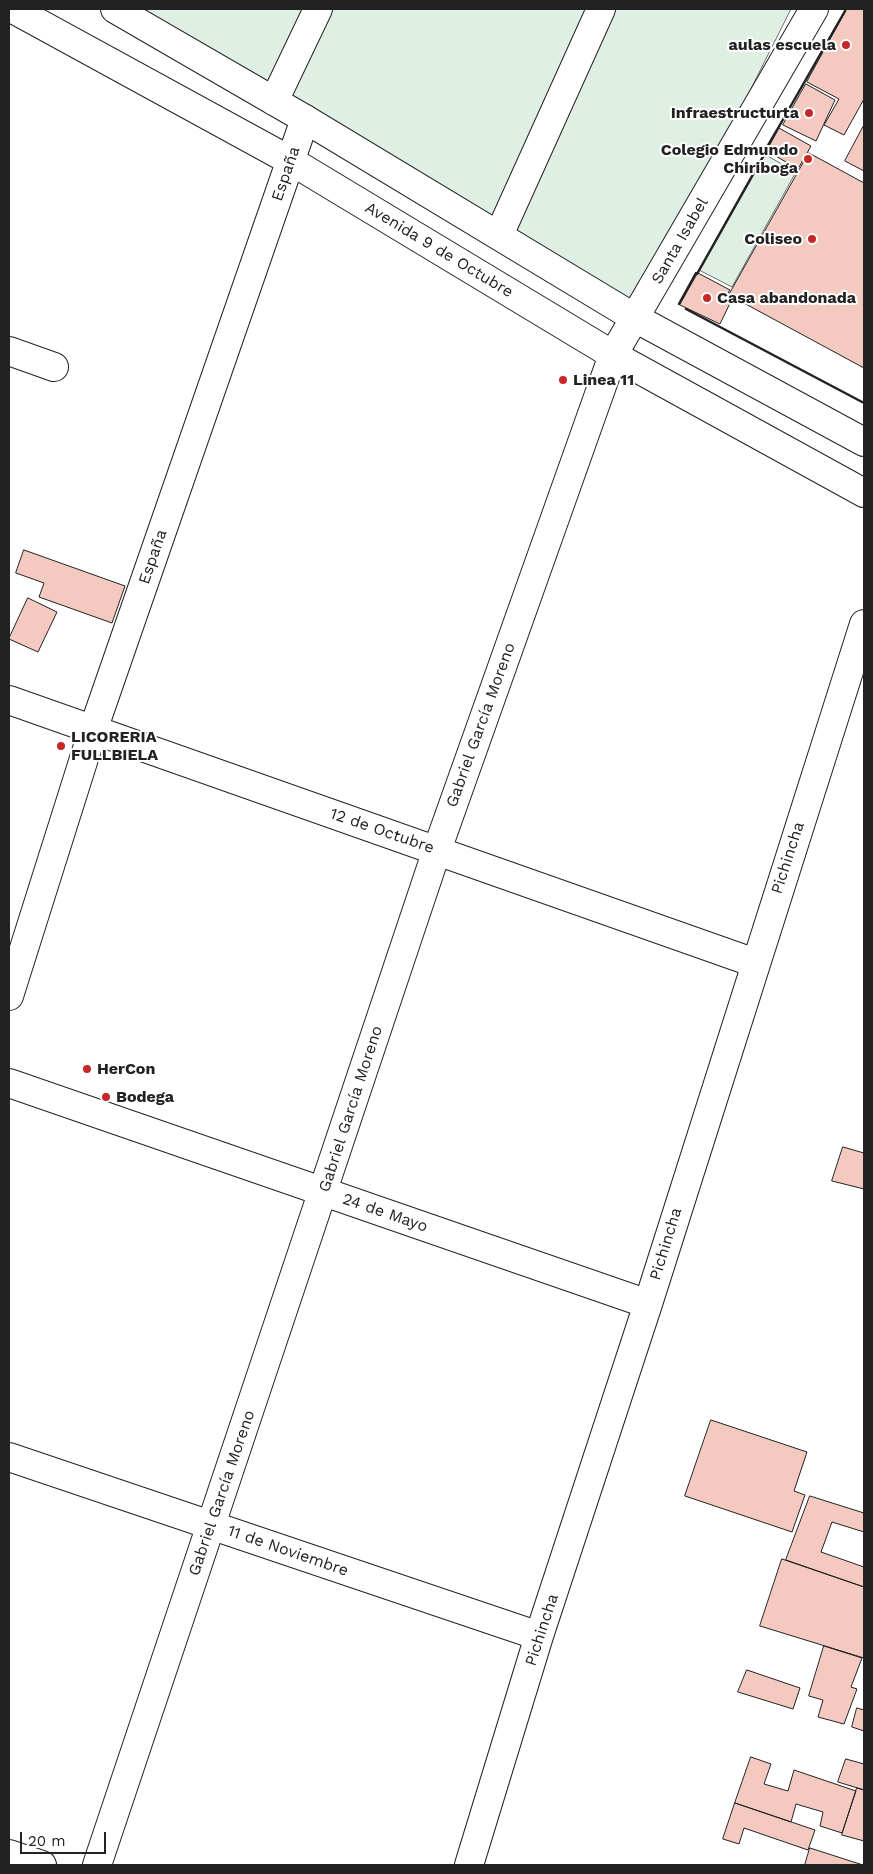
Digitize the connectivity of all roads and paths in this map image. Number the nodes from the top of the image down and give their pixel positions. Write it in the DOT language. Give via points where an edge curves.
graph roads {
  1 [pos="13,9"];
  2 [pos="115,9"];
  3 [pos="318,9"];
  4 [pos="601,9"];
  5 [pos="814,9"];
  6 [pos="274,101"];
  7 [pos="305,119"];
  8 [pos="291,161"];
  9 [pos="499,235"];
  10 [pos="635,318"];
  11 [pos="9,351"];
  12 [pos="613,355"];
  13 [pos="54,367"];
  14 [pos="864,442"];
  15 [pos="864,493"];
  16 [pos="864,624"];
  17 [pos="9,700"];
  18 [pos="93,730"];
  19 [pos="437,850"];
  20 [pos="755,963"];
  21 [pos="9,996"];
  22 [pos="9,1083"];
  23 [pos="323,1191"];
  24 [pos="648,1304"];
  25 [pos="9,1457"];
  26 [pos="211,1525"];
  27 [pos="539,1636"];
  28 [pos="9,1854"];
  29 [pos="42,1865"];
  30 [pos="97,1865"];
  31 [pos="468,1865"];
  1 -- 8 [label="street, Avenida 9 de Octubre"];
  2 -- 6 [label="street"];
  3 -- 6 [label="street"];
  4 -- 9 [label="street"];
  5 -- 10 [label="street, Santa Isabel"];
  6 -- 7 [label="street"];
  7 -- 8 [label="street, España"];
  7 -- 9 [label="street"];
  8 -- 12 [label="street, Avenida 9 de Octubre"];
  8 -- 18 [label="street, España"];
  9 -- 10 [label="street"];
  10 -- 12 [label="street, Santa Isabel"];
  10 -- 14 [label="street"];
  11 -- 13 [label="street"];
  12 -- 15 [label="street, Avenida 9 de Octubre"];
  12 -- 19 [label="street, Gabriel García Moreno"];
  16 -- 20 [label="street, Pichincha"];
  17 -- 18 [label="street, 12 de Octubre"];
  18 -- 19 [label="street, 12 de Octubre"];
  18 -- 21 [label="street, España"];
  19 -- 20 [label="street, 12 de Octubre"];
  19 -- 23 [label="street, Gabriel García Moreno"];
  20 -- 24 [label="street, Pichincha"];
  22 -- 23 [label="street, 24 de Mayo"];
  23 -- 24 [label="street, 24 de Mayo"];
  23 -- 26 [label="street, Gabriel García Moreno"];
  24 -- 27 [label="street, Pichincha"];
  25 -- 26 [label="street, 11 de Noviembre"];
  26 -- 27 [label="street, 11 de Noviembre"];
  26 -- 30 [label="street, Gabriel García Moreno"];
  27 -- 31 [label="street, Pichincha"];
  28 -- 29 [label="street"];
}
